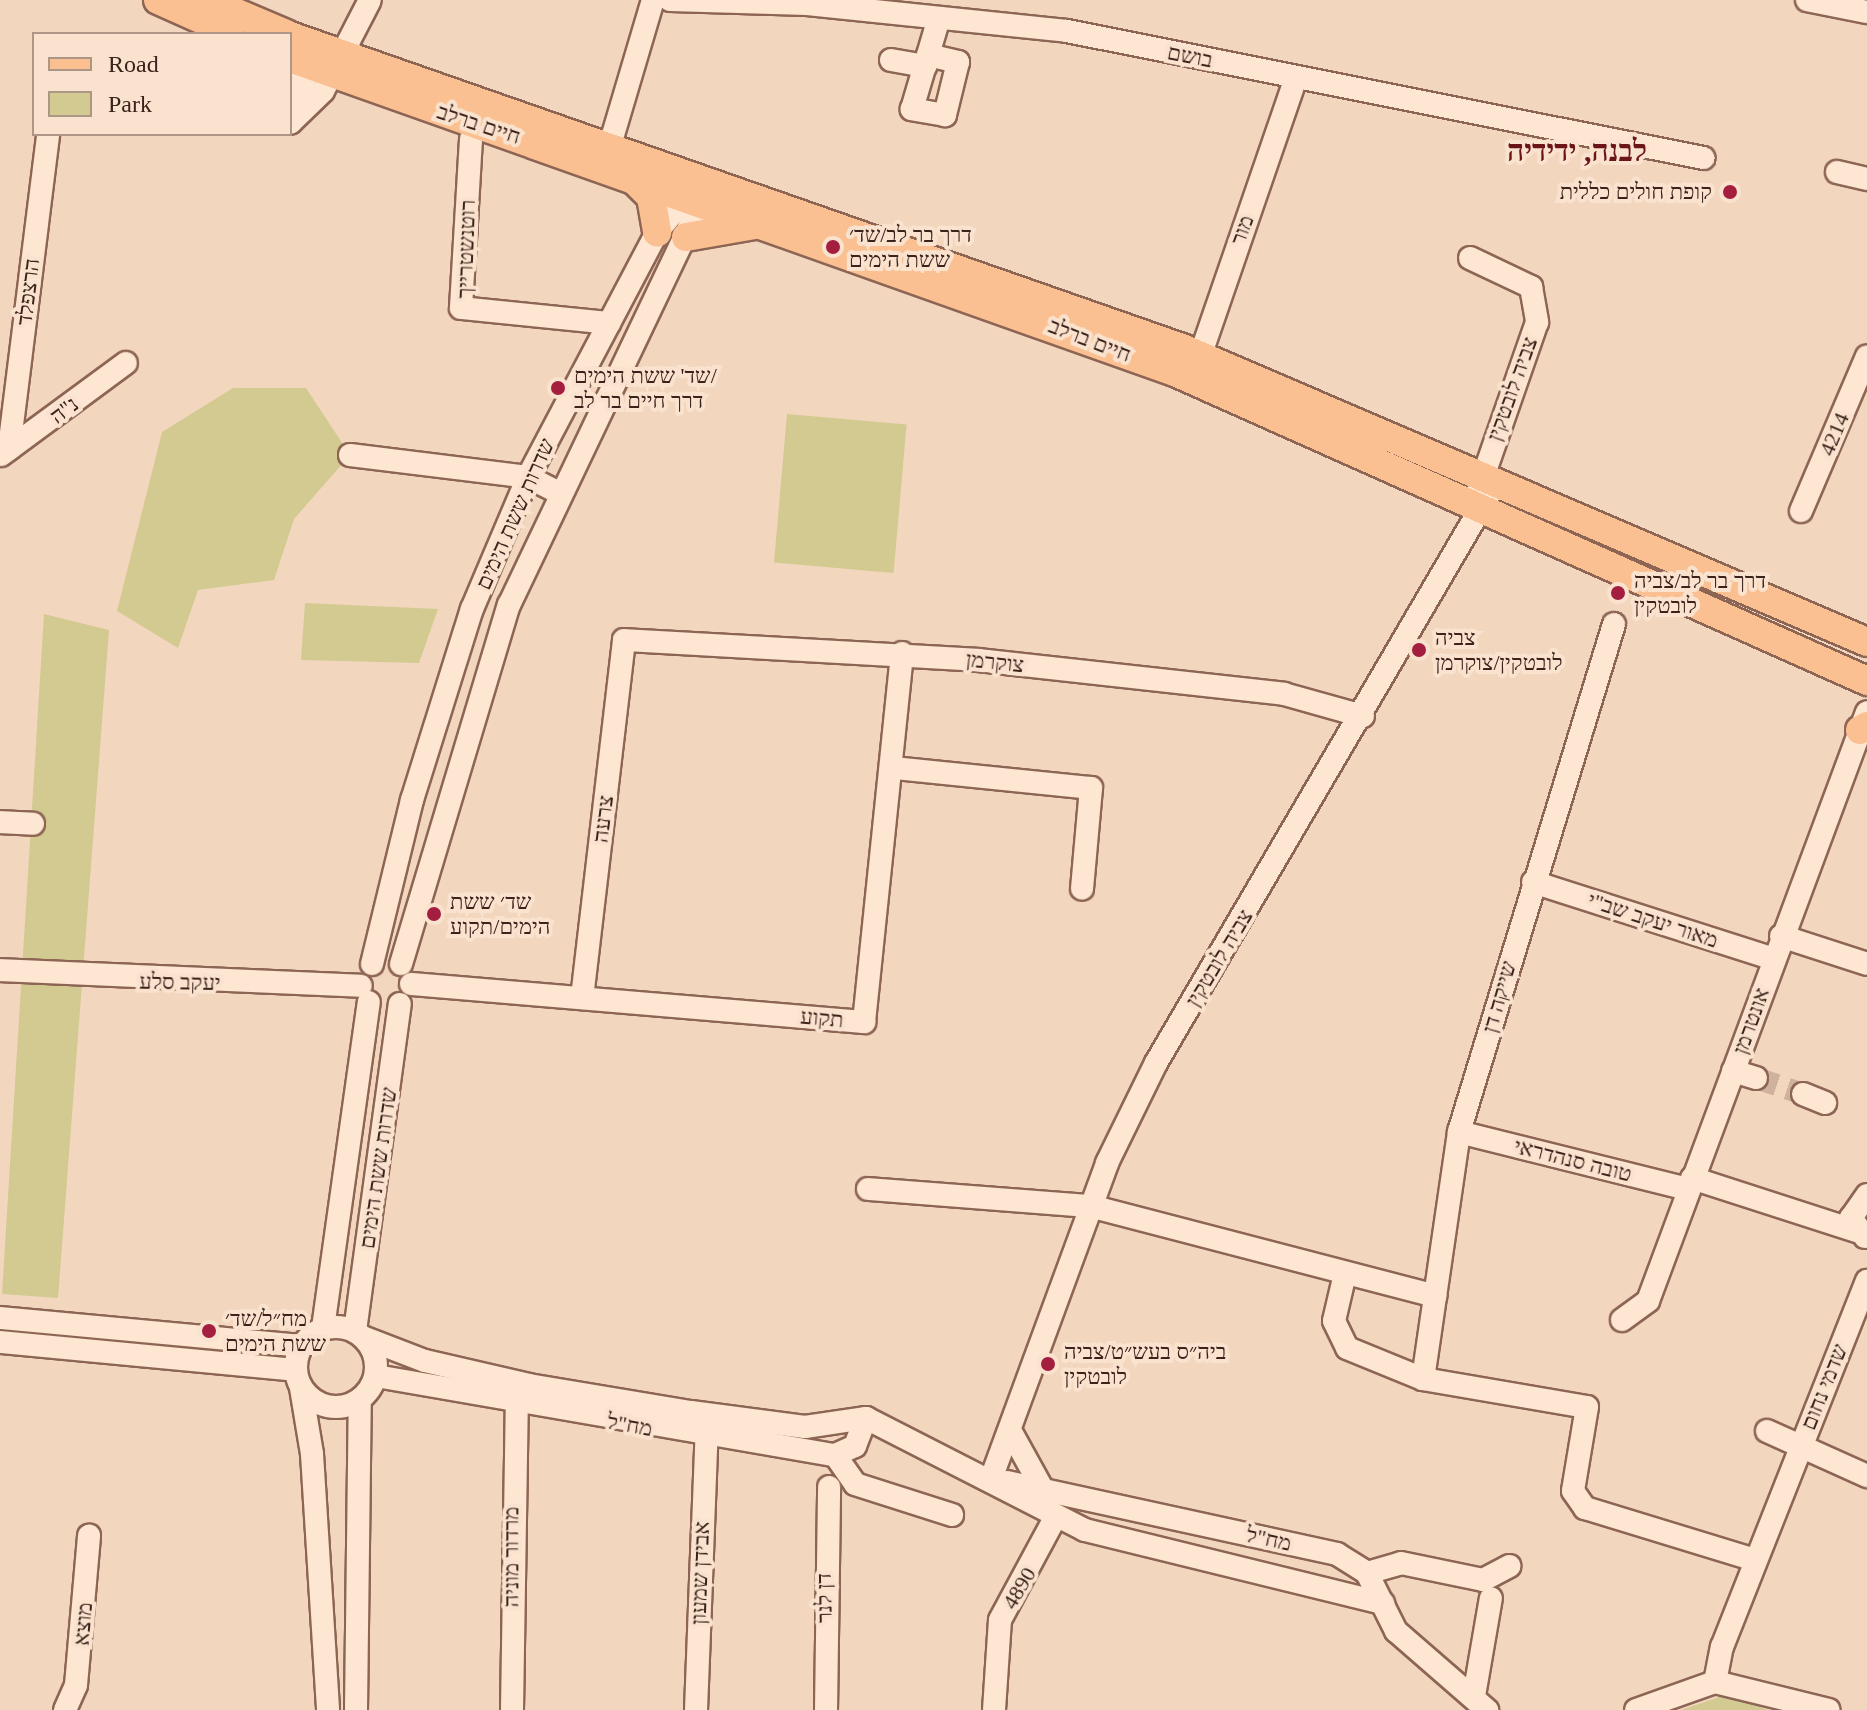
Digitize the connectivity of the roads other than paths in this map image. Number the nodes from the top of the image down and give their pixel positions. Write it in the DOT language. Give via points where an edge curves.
graph roads {
  1 [pos="158,0"];
  2 [pos="206,0"];
  3 [pos="370,0"];
  4 [pos="653,0"];
  5 [pos="670,0"];
  6 [pos="1807,0"];
  7 [pos="1867,12"];
  8 [pos="939,18"];
  9 [pos="231,32"];
  10 [pos="264,32"];
  11 [pos="292,47"];
  12 [pos="292,53"];
  13 [pos="891,60"];
  14 [pos="337,66"];
  15 [pos="1296,78"];
  16 [pos="292,117"];
  17 [pos="292,122"];
  18 [pos="48,136"];
  19 [pos="471,139"];
  20 [pos="610,145"];
  21 [pos="1703,158"];
  22 [pos="1837,172"];
  23 [pos="625,173"];
  24 [pos="1867,179"];
  25 [pos="700,191"];
  26 [pos="772,225"];
  27 [pos="657,232"];
  28 [pos="686,237"];
  29 [pos="1470,258"];
  30 [pos="609,323"];
  31 [pos="1198,354"];
  32 [pos="1867,356"];
  33 [pos="126,363"];
  34 [pos="1201,383"];
  35 [pos="4,453"];
  36 [pos="350,455"];
  37 [pos="528,477"];
  38 [pos="1488,479"];
  39 [pos="557,492"];
  40 [pos="1480,510"];
  41 [pos="1801,511"];
  42 [pos="1614,624"];
  43 [pos="624,640"];
  44 [pos="1867,642"];
  45 [pos="902,653"];
  46 [pos="1867,681"];
  47 [pos="1363,716"];
  48 [pos="1865,722"];
  49 [pos="894,768"];
  50 [pos="0,822"];
  51 [pos="33,824"];
  52 [pos="1533,882"];
  53 [pos="1082,889"];
  54 [pos="1781,936"];
  55 [pos="1774,959"];
  56 [pos="372,964"];
  57 [pos="401,964"];
  58 [pos="1867,964"];
  59 [pos="0,970"];
  60 [pos="365,994"];
  61 [pos="406,994"];
  62 [pos="582,998"];
  63 [pos="1733,1071"];
  64 [pos="1756,1078"];
  65 [pos="1803,1094"];
  66 [pos="1825,1103"];
  67 [pos="1459,1132"];
  68 [pos="1689,1183"];
  69 [pos="868,1189"];
  70 [pos="1867,1195"];
  71 [pos="1090,1206"];
  72 [pos="1862,1235"];
  73 [pos="1344,1278"];
  74 [pos="1867,1281"];
  75 [pos="1435,1296"];
  76 [pos="0,1318"];
  77 [pos="1622,1320"];
  78 [pos="323,1328"];
  79 [pos="360,1335"];
  80 [pos="0,1342"];
  81 [pos="301,1346"];
  82 [pos="376,1376"];
  83 [pos="298,1379"];
  84 [pos="1423,1379"];
  85 [pos="360,1400"];
  86 [pos="517,1405"];
  87 [pos="708,1413"];
  88 [pos="866,1418"];
  89 [pos="1767,1431"];
  90 [pos="1011,1432"];
  91 [pos="705,1437"];
  92 [pos="1799,1449"];
  93 [pos="835,1455"];
  94 [pos="1867,1476"];
  95 [pos="991,1479"];
  96 [pos="829,1487"];
  97 [pos="1043,1490"];
  98 [pos="952,1515"];
  99 [pos="1055,1518"];
  100 [pos="89,1536"];
  101 [pos="1755,1560"];
  102 [pos="1509,1566"];
  103 [pos="1367,1573"];
  104 [pos="1491,1598"];
  105 [pos="1383,1603"];
  106 [pos="1715,1682"];
  107 [pos="1480,1703"];
  108 [pos="65,1710"];
  109 [pos="328,1710"];
  110 [pos="356,1710"];
  111 [pos="512,1710"];
  112 [pos="696,1710"];
  113 [pos="826,1710"];
  114 [pos="994,1710"];
  115 [pos="1636,1710"];
  116 [pos="1829,1710"];
  1 -- 9 [label="main road"];
  2 -- 10 [label="main road, חיים ברלב"];
  3 -- 14 [label="street"];
  4 -- 20 [label="street"];
  5 -- 8 [label="street, בושם"];
  6 -- 7 [label="street"];
  8 -- 13 [label="street" via="926,60"];
  8 -- 15 [label="street, בושם" via="1067,31"];
  11 -- 14 [label="main road, חיים ברלב"];
  12 -- 16 [label="street" via="304,82"];
  14 -- 17 [label="street" via="311,108"];
  14 -- 20 [label="main road, חיים ברלב"];
  14 -- 23 [label="main road, חיים ברלב"];
  15 -- 21 [label="street, בושם"];
  15 -- 31 [label="street, מור"];
  18 -- 35 [label="street, הרצפלד"];
  19 -- 30 [label="street, רוטנשטרייך" via="461,308"];
  20 -- 25 [label="main road, חיים ברלב"];
  22 -- 24 [label="street"];
  23 -- 25 [label="main road, חיים ברלב"];
  23 -- 27 [label="main road" via="651,197"];
  25 -- 26 [label="main road, חיים ברלב"];
  25 -- 27 [label="street, שדרות ששת הימים"];
  25 -- 28 [label="street, שדרות ששת הימים"];
  25 -- 31 [label="main road, חיים ברלב"];
  26 -- 28 [label="main road"];
  26 -- 34 [label="main road, חיים ברלב"];
  27 -- 30 [label="street, שדרות ששת הימים"];
  28 -- 39 [label="street, שדרות ששת הימים"];
  29 -- 38 [label="street, צביה לובטקין" via="1531,287 1537,322"];
  30 -- 37 [label="street, שדרות ששת הימים"];
  31 -- 34 [label="street, מור"];
  31 -- 38 [label="main road, חיים ברלב"];
  32 -- 41 [label="street, 4214"];
  33 -- 35 [label="street, נ\"ה"];
  34 -- 40 [label="main road, חיים ברלב"];
  36 -- 37 [label="street"];
  37 -- 39 [label="street"];
  37 -- 56 [label="street, שדרות ששת הימים" via="447,686"];
  38 -- 40 [label="street, צביה לובטקין"];
  38 -- 44 [label="main road, חיים ברלב"];
  39 -- 57 [label="street, שדרות ששת הימים" via="478,697"];
  40 -- 46 [label="main road, חיים ברלב"];
  40 -- 47 [label="street, צביה לובטקין"];
  42 -- 52 [label="street, שייקה דן"];
  43 -- 45 [label="street, צוקרמן"];
  43 -- 62 [label="street, צרעה"];
  45 -- 47 [label="street, צוקרמן" via="1284,694"];
  45 -- 49 [label="street, תקוע"];
  47 -- 71 [label="street, צביה לובטקין" via="1156,1063"];
  48 -- 54 [label="street, אונטרמן"];
  49 -- 53 [label="street" via="1091,788"];
  49 -- 62 [label="street, תקוע" via="864,1022"];
  50 -- 51 [label="street"];
  52 -- 55 [label="street, מאור יעקב שב\"י"];
  52 -- 67 [label="street, שייקה דן"];
  54 -- 55 [label="street, אונטרמן"];
  54 -- 58 [label="street"];
  55 -- 63 [label="street, אונטרמן"];
  56 -- 57 [label="street"];
  56 -- 60 [label="street, שדרות ששת הימים"];
  57 -- 61 [label="street"];
  59 -- 60 [label="street, יעקב סלע"];
  60 -- 61 [label="street, יעקב סלע" via="384,1009"];
  60 -- 78 [label="street, שדרות ששת הימים"];
  61 -- 62 [label="street, תקוע"];
  61 -- 79 [label="street, שדרות ששת הימים"];
  63 -- 64 [label="street"];
  63 -- 68 [label="street, אונטרמן"];
  65 -- 66 [label="street"];
  67 -- 68 [label="street, טובה סנהדראי"];
  67 -- 75 [label="street, שייקה דן"];
  68 -- 72 [label="street, טובה סנהדראי"];
  68 -- 77 [label="street, אונטרמן" via="1648,1301"];
  69 -- 71 [label="street"];
  70 -- 72 [label="street" via="1855,1205"];
  71 -- 73 [label="street"];
  71 -- 90 [label="street, צביה לובטקין"];
  73 -- 75 [label="street"];
  73 -- 84 [label="street" via="1336,1338"];
  74 -- 92 [label="street, שדמי נחום"];
  75 -- 84 [label="street, שייקה דן"];
  76 -- 81 [label="street"];
  78 -- 79 [label="street"];
  78 -- 81 [label="street"];
  79 -- 82 [label="street"];
  79 -- 87 [label="street, מח\"ל" via="425,1361 529,1385"];
  80 -- 83 [label="street"];
  81 -- 83 [label="street"];
  82 -- 85 [label="street"];
  82 -- 86 [label="street, מח\"ל"];
  83 -- 85 [label="street" via="322,1405"];
  83 -- 109 [label="street" via="312,1454"];
  84 -- 101 [label="street" via="1587,1407 1573,1491 1585,1508"];
  85 -- 110 [label="street"];
  86 -- 91 [label="street, מח\"ל"];
  86 -- 111 [label="street, מרדור מוניה"];
  87 -- 88 [label="street, מח\"ל" via="805,1427"];
  87 -- 91 [label="street, אבידן שמעון"];
  88 -- 93 [label="street" via="855,1446"];
  88 -- 95 [label="street, מח\"ל"];
  89 -- 92 [label="street"];
  90 -- 95 [label="street, צביה לובטקין"];
  90 -- 97 [label="street"];
  91 -- 93 [label="street, מח\"ל"];
  91 -- 112 [label="street, אבידן שמעון"];
  92 -- 94 [label="street"];
  92 -- 101 [label="street, שדמי נחום"];
  93 -- 98 [label="street" via="855,1484"];
  95 -- 97 [label="street, מח\"ל"];
  95 -- 99 [label="street, מח\"ל"];
  96 -- 113 [label="street, דן לנר"];
  97 -- 103 [label="street, מח\"ל" via="1337,1554"];
  99 -- 105 [label="street, מח\"ל"];
  99 -- 114 [label="street, 4890" via="1000,1620"];
  100 -- 108 [label="street, מוצא" via="76,1685"];
  101 -- 106 [label="street, שדמי נחום"];
  102 -- 103 [label="street" via="1483,1580 1401,1563"];
  103 -- 105 [label="street"];
  104 -- 107 [label="street"];
  105 -- 107 [label="street" via="1396,1631"];
  106 -- 115 [label="street"];
  106 -- 116 [label="street"];
}
